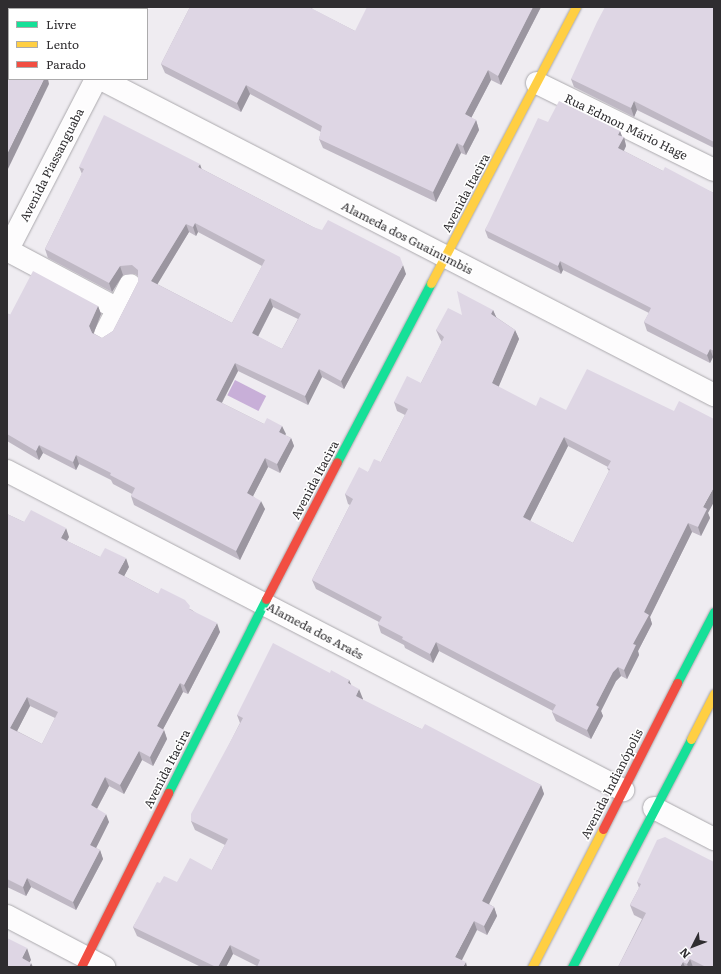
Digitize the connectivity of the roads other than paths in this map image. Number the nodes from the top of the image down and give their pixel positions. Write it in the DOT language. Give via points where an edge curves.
graph roads {
  1 [pos="576,7"];
  2 [pos="95,80"];
  3 [pos="103,80"];
  4 [pos="537,83"];
  5 [pos="714,170"];
  6 [pos="7,251"];
  7 [pos="446,258"];
  8 [pos="130,285"];
  9 [pos="118,309"];
  10 [pos="105,334"];
  11 [pos="714,395"];
  12 [pos="7,471"];
  13 [pos="263,604"];
  14 [pos="714,612"];
  15 [pos="714,694"];
  16 [pos="623,790"];
  17 [pos="654,808"];
  18 [pos="714,839"];
  19 [pos="7,916"];
  20 [pos="91,964"];
  21 [pos="532,967"];
  22 [pos="572,967"];
  1 -- 4 [label="street, Avenida Itacira"];
  2 -- 6 [label="street, Avenida Piassanguaba"];
  3 -- 7 [label="street, Alameda dos Guainumbis"];
  4 -- 5 [label="street, Rua Edmon Mário Hage"];
  4 -- 7 [label="street, Avenida Itacira"];
  6 -- 9 [label="street"];
  7 -- 11 [label="street, Alameda dos Guainumbis"];
  7 -- 13 [label="street, Avenida Itacira"];
  8 -- 9 [label="street"];
  9 -- 10 [label="street"];
  12 -- 13 [label="street, Alameda dos Araês"];
  13 -- 16 [label="street, Alameda dos Araês"];
  13 -- 20 [label="street, Avenida Itacira"];
  14 -- 16 [label="street, Avenida Indianópolis"];
  15 -- 17 [label="street"];
  16 -- 21 [label="street, Avenida Indianópolis"];
  17 -- 18 [label="street"];
  17 -- 22 [label="street"];
  19 -- 20 [label="street"];
}
